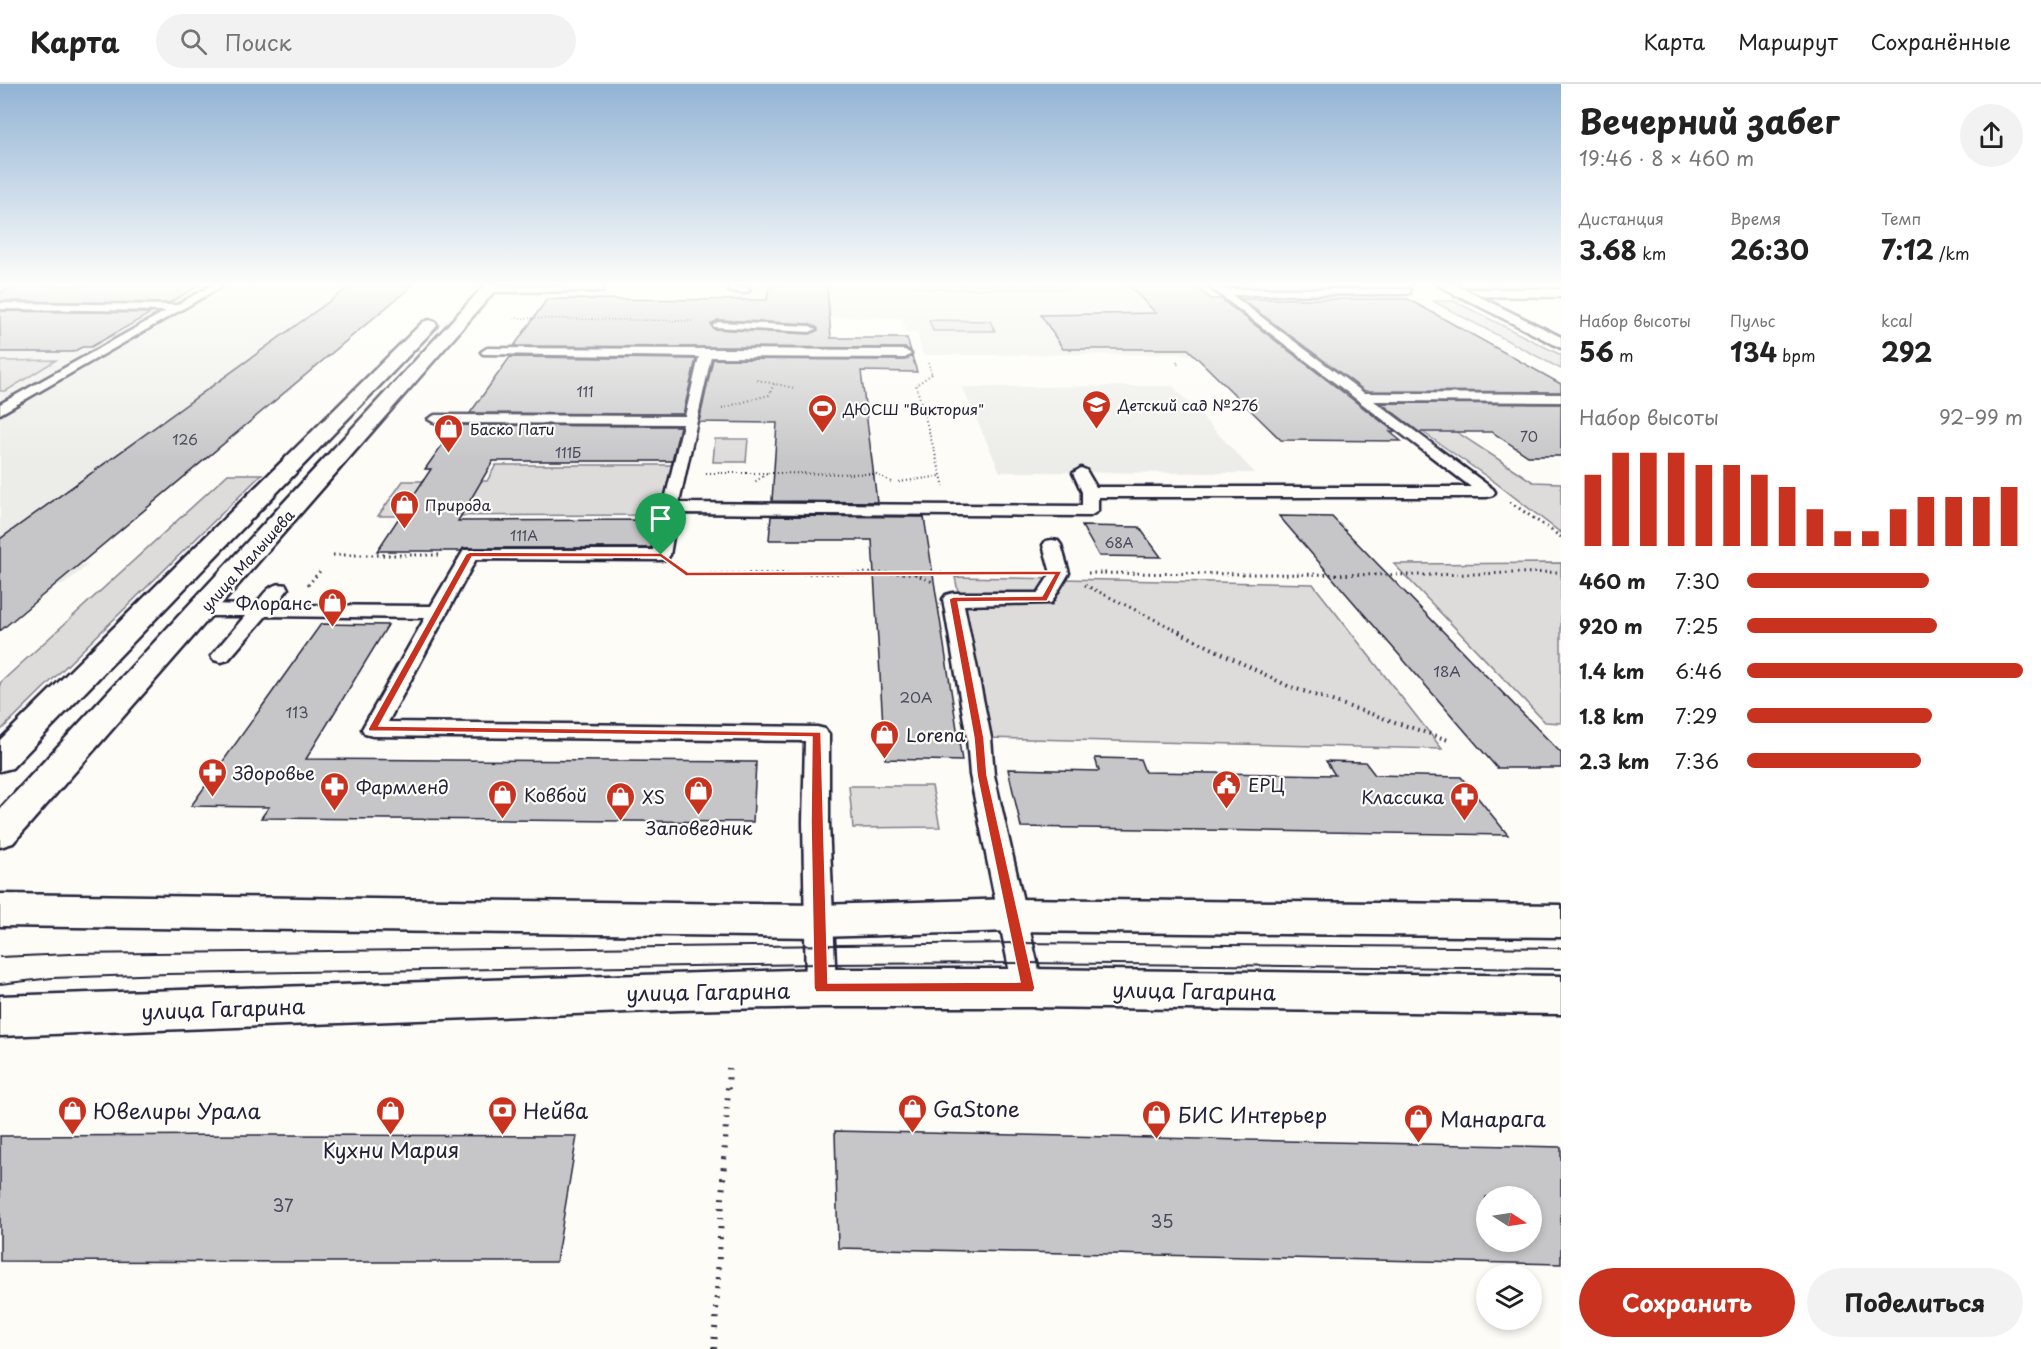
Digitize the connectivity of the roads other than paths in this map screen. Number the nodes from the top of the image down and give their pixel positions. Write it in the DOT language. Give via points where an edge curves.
graph roads {
  1 [pos="116,344"];
  2 [pos="411,344"];
  3 [pos="440,344"];
  4 [pos="1288,344"];
  5 [pos="487,352"];
  6 [pos="706,353"];
  7 [pos="905,354"];
  8 [pos="1363,397"];
  9 [pos="1561,398"];
  10 [pos="0,410"];
  11 [pos="435,419"];
  12 [pos="691,420"];
  13 [pos="1081,473"];
  14 [pos="1090,492"];
  15 [pos="670,508"];
  16 [pos="1046,527"];
  17 [pos="279,589"];
  18 [pos="202,610"];
  19 [pos="261,610"];
  20 [pos="438,612"];
  21 [pos="221,656"];
  22 [pos="0,760"];
  23 [pos="0,833"];
  24 [pos="0,910"];
  25 [pos="1012,915"];
  26 [pos="819,921"];
  27 [pos="1561,921"];
  28 [pos="821,988"];
  29 [pos="1028,988"];
  30 [pos="1561,995"];
  31 [pos="0,1016"];
  1 -- 10 [label="lane"];
  2 -- 22 [label="main road, улица Малышева"];
  3 -- 18 [label="main road, улица Малышева"];
  4 -- 8 [label="lane"];
  5 -- 6 [label="lane"];
  6 -- 7 [label="lane"];
  6 -- 12 [label="lane"];
  8 -- 9 [label="lane"];
  8 -- 14 [label="lane" via="1487,492"];
  11 -- 12 [label="lane"];
  12 -- 15 [label="lane"];
  13 -- 14 [label="lane"];
  14 -- 16 [label="lane" via="1090,511"];
  15 -- 16 [label="lane" via="951,510"];
  15 -- 20 [label="lane" via="661,555 470,554"];
  16 -- 25 [label="lane" via="1060,573 1044,599 953,599 979,738 982,775"];
  17 -- 19 [label="lane"];
  18 -- 19 [label="lane"];
  18 -- 23 [label="main road, улица Малышева"];
  19 -- 20 [label="lane"];
  19 -- 21 [label="lane"];
  20 -- 26 [label="lane" via="373,729 817,734"];
  24 -- 26 [label="main road"];
  25 -- 26 [label="main road"];
  25 -- 27 [label="main road"];
  25 -- 29 [label="lane"];
  26 -- 28 [label="lane"];
  28 -- 29 [label="main road, улица Гагарина"];
  28 -- 31 [label="main road, улица Гагарина"];
  29 -- 30 [label="main road, улица Гагарина"];
}
